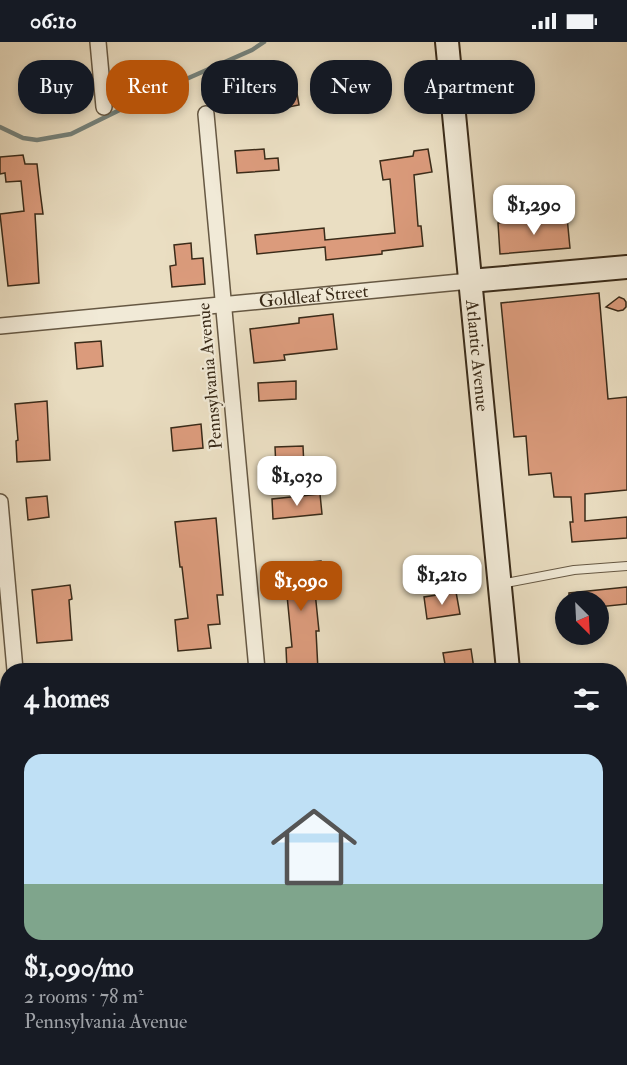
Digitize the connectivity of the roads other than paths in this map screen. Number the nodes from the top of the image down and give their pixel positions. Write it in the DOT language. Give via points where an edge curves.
graph roads {
  1 [pos="98,42"];
  2 [pos="447,42"];
  3 [pos="104,107"];
  4 [pos="206,114"];
  5 [pos="627,267"];
  6 [pos="470,281"];
  7 [pos="223,304"];
  8 [pos="0,326"];
  9 [pos="0,502"];
  10 [pos="627,566"];
  11 [pos="500,584"];
  12 [pos="14,663"];
  13 [pos="256,663"];
  14 [pos="506,663"];
  1 -- 3 [label="street"];
  2 -- 6 [label="main road, Atlantic Avenue"];
  4 -- 7 [label="street, Pennsylvania Avenue"];
  5 -- 6 [label="main road, Goldleaf Street"];
  6 -- 7 [label="street, Goldleaf Street"];
  6 -- 11 [label="main road, Atlantic Avenue"];
  7 -- 8 [label="street, Goldleaf Street"];
  7 -- 13 [label="street, Pennsylvania Avenue"];
  9 -- 12 [label="street"];
  10 -- 11 [label="lane" via="574,570"];
  11 -- 14 [label="main road, Atlantic Avenue"];
}
